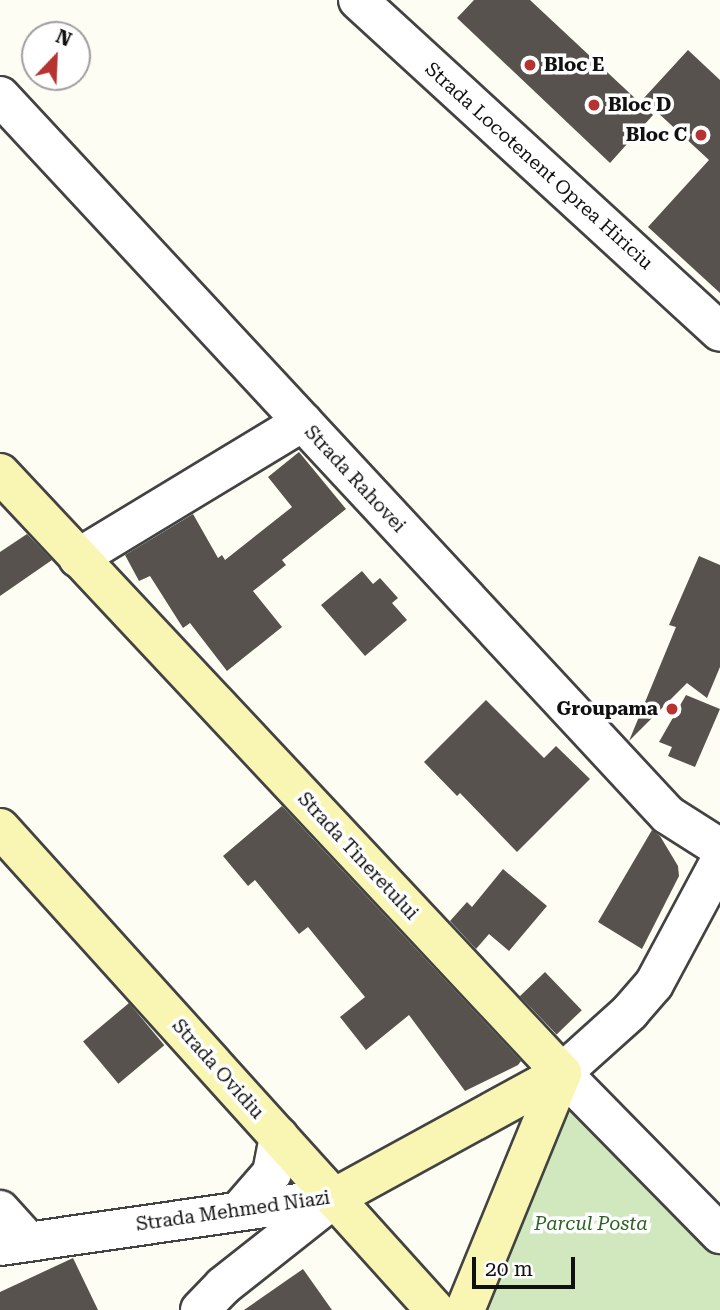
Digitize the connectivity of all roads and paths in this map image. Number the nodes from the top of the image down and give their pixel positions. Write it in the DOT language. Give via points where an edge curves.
graph roads {
  1 [pos="358,0"];
  2 [pos="0,96"];
  3 [pos="720,332"];
  4 [pos="303,422"];
  5 [pos="0,473"];
  6 [pos="78,558"];
  7 [pos="0,828"];
  8 [pos="720,848"];
  9 [pos="720,861"];
  10 [pos="562,1073"];
  11 [pos="279,1137"];
  12 [pos="334,1198"];
  13 [pos="0,1210"];
  14 [pos="239,1211"];
  15 [pos="720,1234"];
  16 [pos="14,1244"];
  17 [pos="200,1310"];
  18 [pos="435,1310"];
  19 [pos="465,1310"];
  1 -- 3 [label="street, Strada Locotenent Oprea Hiriciu"];
  2 -- 4 [label="street, Strada Rahovei"];
  4 -- 6 [label="street"];
  4 -- 8 [label="street, Strada Rahovei" via="668,816"];
  5 -- 6 [label="main road, Strada Tineretului"];
  6 -- 10 [label="main road, Strada Tineretului"];
  7 -- 11 [label="main road, Strada Ovidiu"];
  9 -- 10 [label="street" via="653,984 630,1012"];
  10 -- 12 [label="main road, Strada Mehmed Niazi"];
  10 -- 15 [label="street, Strada Tineretului"];
  10 -- 19 [label="main road"];
  11 -- 12 [label="main road, Strada Ovidiu"];
  11 -- 14 [label="street" via="272,1173"];
  12 -- 14 [label="street, Strada Mehmed Niazi"];
  12 -- 17 [label="street" via="223,1286"];
  12 -- 18 [label="main road, Strada Ovidiu"];
  13 -- 16 [label="street"];
  14 -- 16 [label="street, Strada Mehmed Niazi"];
}
